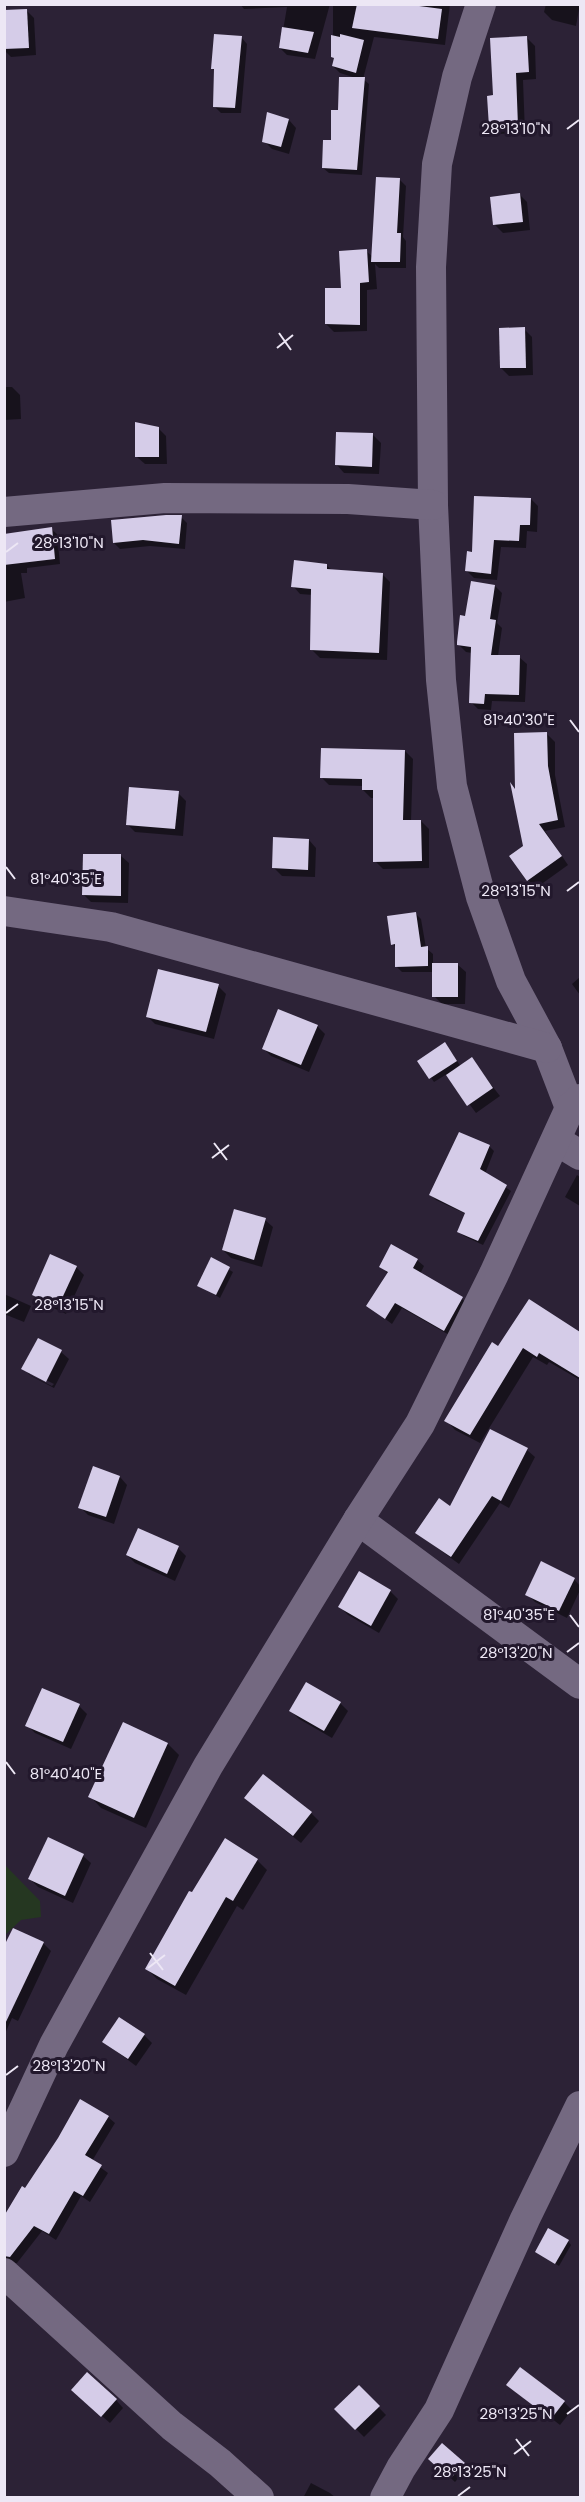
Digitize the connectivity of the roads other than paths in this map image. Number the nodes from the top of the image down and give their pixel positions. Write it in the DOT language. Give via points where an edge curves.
graph roads {
  1 [pos="481,4"];
  2 [pos="433,505"];
  3 [pos="4,512"];
  4 [pos="4,911"];
  5 [pos="547,1048"];
  6 [pos="575,1103"];
  7 [pos="569,1148"];
  8 [pos="358,1520"];
  9 [pos="580,1684"];
  10 [pos="580,2106"];
  11 [pos="4,2152"];
  12 [pos="4,2273"];
  13 [pos="259,2498"];
  14 [pos="385,2498"];
  1 -- 2 [label="street" via="457,77 437,164 431,267"];
  2 -- 3 [label="street" via="348,499 165,498"];
  2 -- 5 [label="street" via="441,680 452,786 481,897 511,981"];
  4 -- 5 [label="street" via="111,927"];
  5 -- 6 [label="street"];
  6 -- 7 [label="street"];
  7 -- 8 [label="street" via="420,1424"];
  8 -- 9 [label="street"];
  8 -- 11 [label="street" via="208,1766 54,2045"];
  10 -- 14 [label="street" via="439,2410"];
  12 -- 13 [label="street" via="172,2426"];
}
